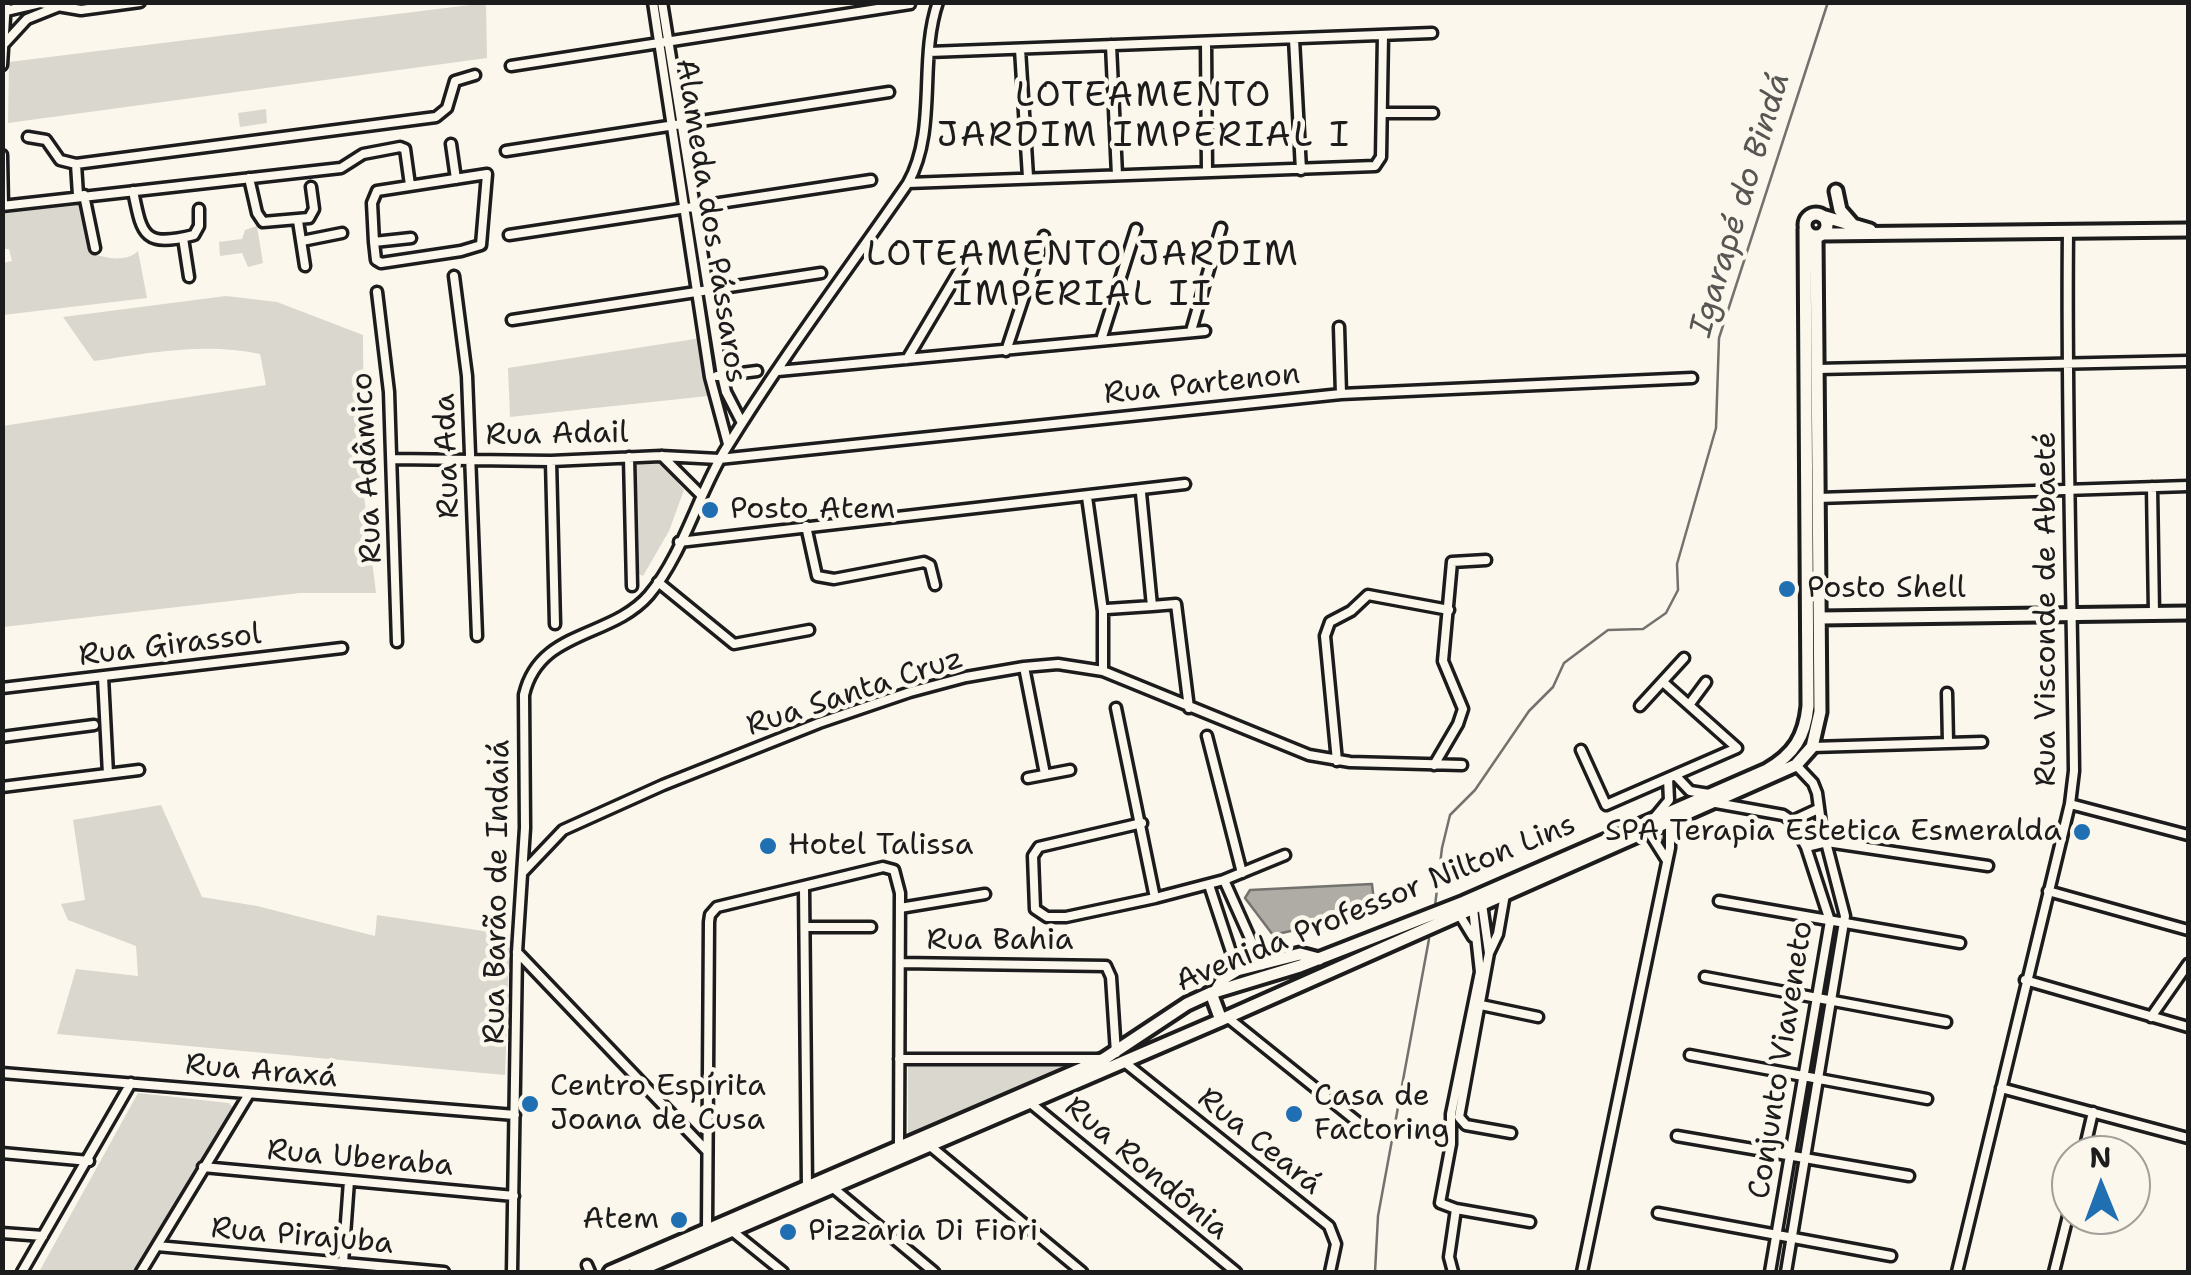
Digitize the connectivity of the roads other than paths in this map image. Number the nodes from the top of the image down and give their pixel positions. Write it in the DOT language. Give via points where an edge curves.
graph roads {
  1 [pos="140,2"];
  2 [pos="654,2"];
  3 [pos="662,2"];
  4 [pos="938,2"];
  5 [pos="910,4"];
  6 [pos="6,7"];
  7 [pos="57,7"];
  8 [pos="1432,33"];
  9 [pos="1383,35"];
  10 [pos="1294,39"];
  11 [pos="1206,42"];
  12 [pos="664,43"];
  13 [pos="4,44"];
  14 [pos="1111,45"];
  15 [pos="1020,49"];
  16 [pos="929,52"];
  17 [pos="2,65"];
  18 [pos="511,66"];
  19 [pos="476,75"];
  20 [pos="889,92"];
  21 [pos="1382,113"];
  22 [pos="1433,113"];
  23 [pos="683,124"];
  24 [pos="672,126"];
  25 [pos="28,138"];
  26 [pos="451,144"];
  27 [pos="506,151"];
  28 [pos="2,155"];
  29 [pos="76,164"];
  30 [pos="1300,170"];
  31 [pos="1207,172"];
  32 [pos="1117,175"];
  33 [pos="1028,177"];
  34 [pos="249,178"];
  35 [pos="456,179"];
  36 [pos="871,180"];
  37 [pos="908,182"];
  38 [pos="410,185"];
  39 [pos="310,187"];
  40 [pos="133,191"];
  41 [pos="1836,192"];
  42 [pos="81,195"];
  43 [pos="3,206"];
  44 [pos="697,207"];
  45 [pos="200,209"];
  46 [pos="685,209"];
  47 [pos="1822,216"];
  48 [pos="298,221"];
  49 [pos="1853,224"];
  50 [pos="1222,228"];
  51 [pos="1136,229"];
  52 [pos="2188,230"];
  53 [pos="1878,232"];
  54 [pos="2068,232"];
  55 [pos="1815,233"];
  56 [pos="342,234"];
  57 [pos="510,235"];
  58 [pos="1044,236"];
  59 [pos="183,238"];
  60 [pos="411,238"];
  61 [pos="302,241"];
  62 [pos="374,242"];
  63 [pos="96,248"];
  64 [pos="305,266"];
  65 [pos="961,268"];
  66 [pos="821,273"];
  67 [pos="454,276"];
  68 [pos="189,277"];
  69 [pos="710,290"];
  70 [pos="377,292"];
  71 [pos="698,292"];
  72 [pos="512,320"];
  73 [pos="1339,327"];
  74 [pos="1191,331"];
  75 [pos="1205,331"];
  76 [pos="1101,340"];
  77 [pos="1006,351"];
  78 [pos="907,359"];
  79 [pos="2188,362"];
  80 [pos="2066,363"];
  81 [pos="1817,368"];
  82 [pos="757,371"];
  83 [pos="778,372"];
  84 [pos="722,375"];
  85 [pos="710,377"];
  86 [pos="1692,378"];
  87 [pos="1341,394"];
  88 [pos="742,423"];
  89 [pos="728,444"];
  90 [pos="629,456"];
  91 [pos="661,456"];
  92 [pos="472,458"];
  93 [pos="393,459"];
  94 [pos="719,460"];
  95 [pos="551,461"];
  96 [pos="1185,484"];
  97 [pos="2188,486"];
  98 [pos="2152,487"];
  99 [pos="2072,488"];
  100 [pos="1141,493"];
  101 [pos="701,495"];
  102 [pos="1087,497"];
  103 [pos="1818,498"];
  104 [pos="806,526"];
  105 [pos="679,542"];
  106 [pos="1486,560"];
  107 [pos="658,582"];
  108 [pos="934,585"];
  109 [pos="632,586"];
  110 [pos="1152,606"];
  111 [pos="1107,609"];
  112 [pos="1449,610"];
  113 [pos="2072,612"];
  114 [pos="2188,612"];
  115 [pos="2154,613"];
  116 [pos="1820,618"];
  117 [pos="554,624"];
  118 [pos="809,630"];
  119 [pos="476,636"];
  120 [pos="397,642"];
  121 [pos="342,648"];
  122 [pos="1684,658"];
  123 [pos="1024,667"];
  124 [pos="1104,672"];
  125 [pos="102,677"];
  126 [pos="1663,682"];
  127 [pos="1706,682"];
  128 [pos="2,688"];
  129 [pos="1947,693"];
  130 [pos="1640,706"];
  131 [pos="1689,706"];
  132 [pos="1116,708"];
  133 [pos="1189,708"];
  134 [pos="94,725"];
  135 [pos="1208,736"];
  136 [pos="2,737"];
  137 [pos="1948,742"];
  138 [pos="1982,742"];
  139 [pos="1812,748"];
  140 [pos="1581,750"];
  141 [pos="1337,761"];
  142 [pos="1434,765"];
  143 [pos="1462,765"];
  144 [pos="1796,765"];
  145 [pos="139,770"];
  146 [pos="1070,770"];
  147 [pos="108,774"];
  148 [pos="1045,774"];
  149 [pos="1672,776"];
  150 [pos="1028,778"];
  151 [pos="2,787"];
  152 [pos="1690,791"];
  153 [pos="1712,799"];
  154 [pos="1669,800"];
  155 [pos="2070,804"];
  156 [pos="1818,808"];
  157 [pos="1655,818"];
  158 [pos="1792,821"];
  159 [pos="1142,823"];
  160 [pos="1670,823"];
  161 [pos="1649,832"];
  162 [pos="2188,835"];
  163 [pos="1827,842"];
  164 [pos="1806,847"];
  165 [pos="1285,854"];
  166 [pos="1666,859"];
  167 [pos="1988,866"];
  168 [pos="523,872"];
  169 [pos="1834,872"];
  170 [pos="1242,873"];
  171 [pos="1818,878"];
  172 [pos="1224,880"];
  173 [pos="1209,885"];
  174 [pos="804,888"];
  175 [pos="2048,891"];
  176 [pos="985,894"];
  177 [pos="1505,894"];
  178 [pos="1156,898"];
  179 [pos="1719,900"];
  180 [pos="1478,906"];
  181 [pos="900,908"];
  182 [pos="1459,914"];
  183 [pos="1441,916"];
  184 [pos="1830,922"];
  185 [pos="1424,923"];
  186 [pos="1844,924"];
  187 [pos="1224,926"];
  188 [pos="805,927"];
  189 [pos="871,927"];
  190 [pos="2188,930"];
  191 [pos="1248,934"];
  192 [pos="1475,941"];
  193 [pos="1960,943"];
  194 [pos="518,952"];
  195 [pos="1489,953"];
  196 [pos="1318,959"];
  197 [pos="900,963"];
  198 [pos="1262,964"];
  199 [pos="2188,964"];
  200 [pos="1237,970"];
  201 [pos="1705,977"];
  202 [pos="2026,980"];
  203 [pos="1214,992"];
  204 [pos="1818,999"];
  205 [pos="1831,1001"];
  206 [pos="1481,1006"];
  207 [pos="1193,1016"];
  208 [pos="1538,1016"];
  209 [pos="1224,1018"];
  210 [pos="2151,1018"];
  211 [pos="1946,1022"];
  212 [pos="2188,1027"];
  213 [pos="1690,1055"];
  214 [pos="1114,1058"];
  215 [pos="899,1060"];
  216 [pos="2,1073"];
  217 [pos="1804,1077"];
  218 [pos="1818,1079"];
  219 [pos="131,1084"];
  220 [pos="2000,1088"];
  221 [pos="248,1094"];
  222 [pos="1927,1099"];
  223 [pos="1028,1101"];
  224 [pos="2093,1112"];
  225 [pos="515,1115"];
  226 [pos="1370,1132"];
  227 [pos="1511,1133"];
  228 [pos="2088,1135"];
  229 [pos="1677,1136"];
  230 [pos="2188,1138"];
  231 [pos="929,1145"];
  232 [pos="899,1146"];
  233 [pos="706,1150"];
  234 [pos="2,1153"];
  235 [pos="1791,1158"];
  236 [pos="1805,1160"];
  237 [pos="89,1161"];
  238 [pos="203,1167"];
  239 [pos="1909,1176"];
  240 [pos="349,1182"];
  241 [pos="807,1186"];
  242 [pos="832,1187"];
  243 [pos="514,1196"];
  244 [pos="1456,1209"];
  245 [pos="1658,1212"];
  246 [pos="1530,1222"];
  247 [pos="707,1228"];
  248 [pos="731,1230"];
  249 [pos="2,1232"];
  250 [pos="1777,1235"];
  251 [pos="2063,1235"];
  252 [pos="43,1236"];
  253 [pos="1792,1238"];
  254 [pos="157,1246"];
  255 [pos="1891,1256"];
  256 [pos="320,1261"];
  257 [pos="343,1262"];
  258 [pos="610,1268"];
  259 [pos="22,1272"];
  260 [pos="141,1272"];
  261 [pos="320,1272"];
  262 [pos="444,1272"];
  263 [pos="512,1272"];
  264 [pos="634,1272"];
  265 [pos="783,1272"];
  266 [pos="934,1272"];
  267 [pos="1082,1272"];
  268 [pos="1236,1272"];
  269 [pos="1330,1272"];
  270 [pos="1453,1272"];
  271 [pos="1582,1272"];
  272 [pos="1770,1272"];
  273 [pos="1786,1272"];
  274 [pos="1957,1272"];
  275 [pos="2054,1272"];
  1 -- 7 [label="street"];
  2 -- 12 [label="street, Alameda dos Pássaros"];
  3 -- 12 [label="street, Alameda dos Pássaros"];
  4 -- 16 [label="street, Rua Barão de Indaiá"];
  5 -- 12 [label="street"];
  6 -- 7 [label="street"];
  6 -- 13 [label="street"];
  7 -- 13 [label="street" via="28,19"];
  8 -- 9 [label="street"];
  9 -- 10 [label="street"];
  9 -- 21 [label="street"];
  10 -- 11 [label="street"];
  10 -- 30 [label="street"];
  11 -- 14 [label="street"];
  11 -- 31 [label="street"];
  12 -- 18 [label="street"];
  12 -- 23 [label="street, Alameda dos Pássaros"];
  12 -- 24 [label="street, Alameda dos Pássaros"];
  13 -- 17 [label="street"];
  14 -- 15 [label="street"];
  14 -- 32 [label="street"];
  15 -- 16 [label="street"];
  15 -- 33 [label="street"];
  16 -- 37 [label="street, Rua Barão de Indaiá" via="920,158"];
  19 -- 29 [label="street" via="455,81 447,108 436,117"];
  20 -- 23 [label="street"];
  21 -- 22 [label="street"];
  21 -- 30 [label="street" via="1381,162"];
  23 -- 24 [label="street"];
  23 -- 44 [label="street, Alameda dos Pássaros"];
  24 -- 27 [label="street"];
  24 -- 46 [label="street, Alameda dos Pássaros"];
  25 -- 29 [label="street" via="46,140 60,160"];
  26 -- 35 [label="street"];
  28 -- 43 [label="street"];
  29 -- 42 [label="street"];
  30 -- 31 [label="street"];
  31 -- 32 [label="street"];
  32 -- 33 [label="street"];
  33 -- 37 [label="street"];
  34 -- 38 [label="street" via="340,168 363,154 400,147"];
  34 -- 40 [label="street"];
  34 -- 48 [label="street" via="258,218"];
  35 -- 38 [label="street"];
  35 -- 62 [label="street" via="487,174 480,244 381,263"];
  36 -- 44 [label="street"];
  37 -- 83 [label="street, Rua Barão de Indaiá"];
  38 -- 62 [label="street" via="372,195"];
  39 -- 48 [label="street" via="313,214"];
  40 -- 42 [label="street"];
  40 -- 59 [label="street" via="144,232"];
  41 -- 49 [label="main road"];
  42 -- 43 [label="street"];
  42 -- 63 [label="street"];
  44 -- 46 [label="street"];
  44 -- 69 [label="street, Alameda dos Pássaros"];
  45 -- 59 [label="street" via="198,232"];
  46 -- 57 [label="street"];
  46 -- 71 [label="street, Alameda dos Pássaros"];
  47 -- 49 [label="main road"];
  47 -- 55 [label="main road" via="1828,226"];
  47 -- 55 [label="main road" via="1808,217"];
  48 -- 61 [label="street"];
  49 -- 53 [label="main road"];
  50 -- 74 [label="street"];
  51 -- 76 [label="street"];
  52 -- 54 [label="main road"];
  53 -- 54 [label="main road"];
  53 -- 55 [label="main road"];
  54 -- 80 [label="street, Rua Visconde de Abaeté"];
  55 -- 81 [label="main road"];
  55 -- 153 [label="main road, Avenida Professor Nilton Lins" via="1807,720 1789,756"];
  56 -- 61 [label="street"];
  58 -- 77 [label="street"];
  59 -- 68 [label="street"];
  60 -- 62 [label="street"];
  61 -- 64 [label="street"];
  65 -- 78 [label="street"];
  66 -- 69 [label="street"];
  67 -- 92 [label="street, Rua Ada"];
  69 -- 71 [label="street"];
  69 -- 84 [label="street, Alameda dos Pássaros"];
  70 -- 93 [label="street, Rua Adâmico"];
  71 -- 72 [label="street"];
  71 -- 85 [label="street, Alameda dos Pássaros"];
  73 -- 87 [label="street"];
  74 -- 75 [label="street"];
  74 -- 76 [label="street"];
  76 -- 77 [label="street"];
  77 -- 78 [label="street"];
  78 -- 83 [label="street"];
  79 -- 80 [label="street"];
  80 -- 81 [label="street"];
  80 -- 99 [label="street, Rua Visconde de Abaeté"];
  81 -- 103 [label="main road"];
  82 -- 84 [label="street"];
  83 -- 88 [label="street, Rua Barão de Indaiá"];
  84 -- 85 [label="street"];
  84 -- 88 [label="street, Alameda dos Pássaros"];
  85 -- 89 [label="street, Alameda dos Pássaros"];
  86 -- 87 [label="street, Rua Partenon"];
  87 -- 94 [label="street, Rua Partenon"];
  88 -- 89 [label="street, Rua Barão de Indaiá"];
  89 -- 94 [label="street, Rua Barão de Indaiá"];
  90 -- 91 [label="street, Rua Adail"];
  90 -- 95 [label="street, Rua Adail"];
  90 -- 109 [label="street"];
  91 -- 94 [label="street, Rua Adail"];
  91 -- 101 [label="street, Rua Adail"];
  92 -- 93 [label="street, Rua Adail"];
  92 -- 95 [label="street, Rua Adail"];
  92 -- 119 [label="street, Rua Ada"];
  93 -- 120 [label="street, Rua Adâmico"];
  94 -- 101 [label="street, Rua Barão de Indaiá"];
  95 -- 117 [label="street"];
  96 -- 102 [label="street"];
  97 -- 98 [label="street"];
  98 -- 99 [label="street"];
  98 -- 115 [label="street"];
  99 -- 103 [label="street"];
  99 -- 113 [label="street, Rua Visconde de Abaeté"];
  100 -- 110 [label="street"];
  101 -- 105 [label="street, Rua Barão de Indaiá"];
  102 -- 104 [label="street"];
  102 -- 124 [label="street"];
  103 -- 116 [label="main road"];
  104 -- 105 [label="street"];
  104 -- 108 [label="street" via="818,576 928,563"];
  105 -- 107 [label="street, Rua Barão de Indaiá"];
  106 -- 112 [label="street" via="1452,562"];
  107 -- 118 [label="street" via="729,642"];
  107 -- 168 [label="street, Rua Barão de Indaiá" via="639,605 558,646 528,674"];
  110 -- 111 [label="street"];
  110 -- 133 [label="street" via="1176,604"];
  112 -- 141 [label="street" via="1368,595 1330,622 1325,650"];
  112 -- 142 [label="street" via="1443,661 1463,709"];
  113 -- 115 [label="main road"];
  113 -- 116 [label="main road"];
  113 -- 155 [label="street, Rua Visconde de Abaeté"];
  114 -- 115 [label="main road"];
  116 -- 139 [label="main road" via="1820,712"];
  121 -- 125 [label="street, Rua Girassol"];
  122 -- 126 [label="street"];
  123 -- 124 [label="street, Rua Santa Cruz" via="1058,664"];
  123 -- 148 [label="street"];
  123 -- 168 [label="street, Rua Santa Cruz" via="892,698 632,798 562,830"];
  124 -- 133 [label="street, Rua Santa Cruz"];
  125 -- 128 [label="street, Rua Girassol"];
  125 -- 147 [label="street"];
  126 -- 130 [label="street"];
  126 -- 131 [label="street"];
  127 -- 131 [label="street"];
  129 -- 137 [label="street"];
  131 -- 149 [label="street" via="1737,748"];
  132 -- 159 [label="street"];
  133 -- 141 [label="street, Rua Santa Cruz"];
  134 -- 136 [label="street"];
  135 -- 170 [label="street"];
  137 -- 138 [label="street"];
  137 -- 139 [label="street"];
  139 -- 144 [label="main road, Avenida Professor Nilton Lins"];
  140 -- 149 [label="street" via="1606,805"];
  141 -- 142 [label="street, Rua Santa Cruz"];
  142 -- 143 [label="street, Rua Santa Cruz"];
  144 -- 153 [label="main road, Avenida Professor Nilton Lins"];
  144 -- 156 [label="street" via="1813,782"];
  145 -- 147 [label="street"];
  146 -- 148 [label="street"];
  147 -- 151 [label="street"];
  148 -- 150 [label="street"];
  149 -- 152 [label="street"];
  149 -- 154 [label="street"];
  152 -- 153 [label="street"];
  152 -- 154 [label="street"];
  153 -- 157 [label="main road, Avenida Professor Nilton Lins"];
  153 -- 158 [label="street"];
  153 -- 160 [label="main road, Avenida Professor Nilton Lins"];
  154 -- 157 [label="street"];
  155 -- 162 [label="street"];
  155 -- 175 [label="street, Rua Visconde de Abaeté"];
  156 -- 158 [label="street"];
  156 -- 163 [label="street"];
  157 -- 183 [label="main road, Avenida Professor Nilton Lins"];
  158 -- 164 [label="street, Conjunto Viaveneto"];
  159 -- 178 [label="street"];
  159 -- 178 [label="street" via="1039,848 1032,856 1035,909 1047,918 1066,917"];
  160 -- 161 [label="main road, Avenida Professor Nilton Lins"];
  160 -- 166 [label="street"];
  161 -- 166 [label="street"];
  161 -- 177 [label="main road, Avenida Professor Nilton Lins"];
  163 -- 164 [label="street"];
  163 -- 167 [label="street"];
  163 -- 169 [label="street"];
  164 -- 171 [label="street, Conjunto Viaveneto"];
  165 -- 170 [label="street"];
  166 -- 271 [label="street"];
  168 -- 194 [label="street, Rua Barão de Indaiá"];
  169 -- 171 [label="street"];
  169 -- 186 [label="street"];
  170 -- 172 [label="street"];
  171 -- 184 [label="street, Conjunto Viaveneto"];
  172 -- 173 [label="street"];
  172 -- 191 [label="street"];
  173 -- 178 [label="street"];
  173 -- 187 [label="street"];
  174 -- 181 [label="street" via="883,867 898,876"];
  174 -- 188 [label="street"];
  174 -- 233 [label="street" via="716,907 710,915"];
  175 -- 190 [label="street"];
  175 -- 202 [label="street, Rua Visconde de Abaeté"];
  176 -- 181 [label="street"];
  177 -- 180 [label="main road, Avenida Professor Nilton Lins"];
  177 -- 195 [label="street"];
  179 -- 184 [label="street"];
  180 -- 182 [label="main road, Avenida Professor Nilton Lins"];
  180 -- 192 [label="street"];
  180 -- 195 [label="street"];
  181 -- 197 [label="street"];
  182 -- 183 [label="main road, Avenida Professor Nilton Lins"];
  182 -- 192 [label="street"];
  183 -- 185 [label="main road, Avenida Professor Nilton Lins"];
  184 -- 186 [label="street"];
  184 -- 204 [label="street, Conjunto Viaveneto"];
  185 -- 196 [label="main road, Avenida Professor Nilton Lins"];
  185 -- 209 [label="main road, Avenida Professor Nilton Lins"];
  186 -- 193 [label="street"];
  186 -- 205 [label="street"];
  187 -- 191 [label="street"];
  187 -- 200 [label="street"];
  188 -- 189 [label="street"];
  188 -- 241 [label="street"];
  191 -- 198 [label="street"];
  192 -- 244 [label="street" via="1478,986 1440,1192 1440,1203"];
  194 -- 225 [label="street, Rua Barão de Indaiá"];
  194 -- 233 [label="street"];
  195 -- 206 [label="street"];
  196 -- 198 [label="main road" via="1300,954"];
  196 -- 203 [label="main road, Avenida Professor Nilton Lins"];
  197 -- 214 [label="street, Rua Bahia" via="1100,963 1110,970"];
  197 -- 215 [label="street"];
  198 -- 200 [label="main road"];
  199 -- 210 [label="street"];
  200 -- 203 [label="main road"];
  201 -- 204 [label="street"];
  202 -- 210 [label="street"];
  202 -- 220 [label="street, Rua Visconde de Abaeté"];
  203 -- 207 [label="main road, Avenida Professor Nilton Lins"];
  203 -- 209 [label="main road"];
  204 -- 205 [label="street"];
  204 -- 217 [label="street, Conjunto Viaveneto"];
  205 -- 211 [label="street"];
  205 -- 218 [label="street"];
  206 -- 208 [label="street"];
  206 -- 227 [label="street" via="1459,1116 1466,1125"];
  207 -- 209 [label="main road, Avenida Professor Nilton Lins"];
  207 -- 214 [label="main road, Avenida Professor Nilton Lins"];
  207 -- 214 [label="main road, Avenida Professor Nilton Lins"];
  209 -- 226 [label="street"];
  210 -- 212 [label="street"];
  213 -- 217 [label="street"];
  214 -- 215 [label="street"];
  214 -- 223 [label="main road, Avenida Professor Nilton Lins"];
  214 -- 232 [label="main road, Avenida Professor Nilton Lins"];
  214 -- 269 [label="street, Rua Ceará" via="1328,1226 1336,1244"];
  215 -- 232 [label="street"];
  216 -- 219 [label="street, Rua Araxá"];
  217 -- 218 [label="street"];
  217 -- 235 [label="street, Conjunto Viaveneto"];
  218 -- 222 [label="street"];
  218 -- 236 [label="street"];
  219 -- 221 [label="street, Rua Araxá"];
  219 -- 237 [label="street"];
  220 -- 224 [label="street"];
  220 -- 274 [label="street, Rua Visconde de Abaeté"];
  221 -- 225 [label="street, Rua Araxá"];
  221 -- 238 [label="street"];
  223 -- 231 [label="main road, Avenida Professor Nilton Lins"];
  223 -- 268 [label="street, Rua Rondônia"];
  224 -- 228 [label="street"];
  224 -- 230 [label="street"];
  225 -- 243 [label="street, Rua Barão de Indaiá"];
  229 -- 235 [label="street"];
  231 -- 242 [label="main road, Avenida Professor Nilton Lins"];
  231 -- 267 [label="street"];
  232 -- 241 [label="main road, Avenida Professor Nilton Lins"];
  233 -- 247 [label="street"];
  234 -- 237 [label="street"];
  235 -- 236 [label="street"];
  235 -- 250 [label="street, Conjunto Viaveneto"];
  236 -- 239 [label="street"];
  236 -- 253 [label="street"];
  237 -- 252 [label="street"];
  238 -- 240 [label="street, Rua Uberaba"];
  238 -- 254 [label="street"];
  240 -- 243 [label="street, Rua Uberaba"];
  240 -- 257 [label="street"];
  241 -- 247 [label="main road, Avenida Professor Nilton Lins"];
  242 -- 248 [label="main road, Avenida Professor Nilton Lins"];
  242 -- 266 [label="street"];
  243 -- 263 [label="street, Rua Barão de Indaiá"];
  244 -- 246 [label="street"];
  244 -- 270 [label="street"];
  245 -- 250 [label="street"];
  247 -- 258 [label="main road, Avenida Professor Nilton Lins"];
  248 -- 264 [label="main road, Avenida Professor Nilton Lins"];
  248 -- 265 [label="street"];
  249 -- 252 [label="street"];
  250 -- 253 [label="street"];
  250 -- 272 [label="street, Conjunto Viaveneto"];
  251 -- 275 [label="street"];
  252 -- 259 [label="street"];
  253 -- 255 [label="street"];
  253 -- 273 [label="street"];
  254 -- 256 [label="street, Rua Pirajuba"];
  254 -- 260 [label="street"];
  256 -- 257 [label="street, Rua Pirajuba"];
  256 -- 261 [label="street"];
  257 -- 262 [label="street, Rua Pirajuba"];
}
